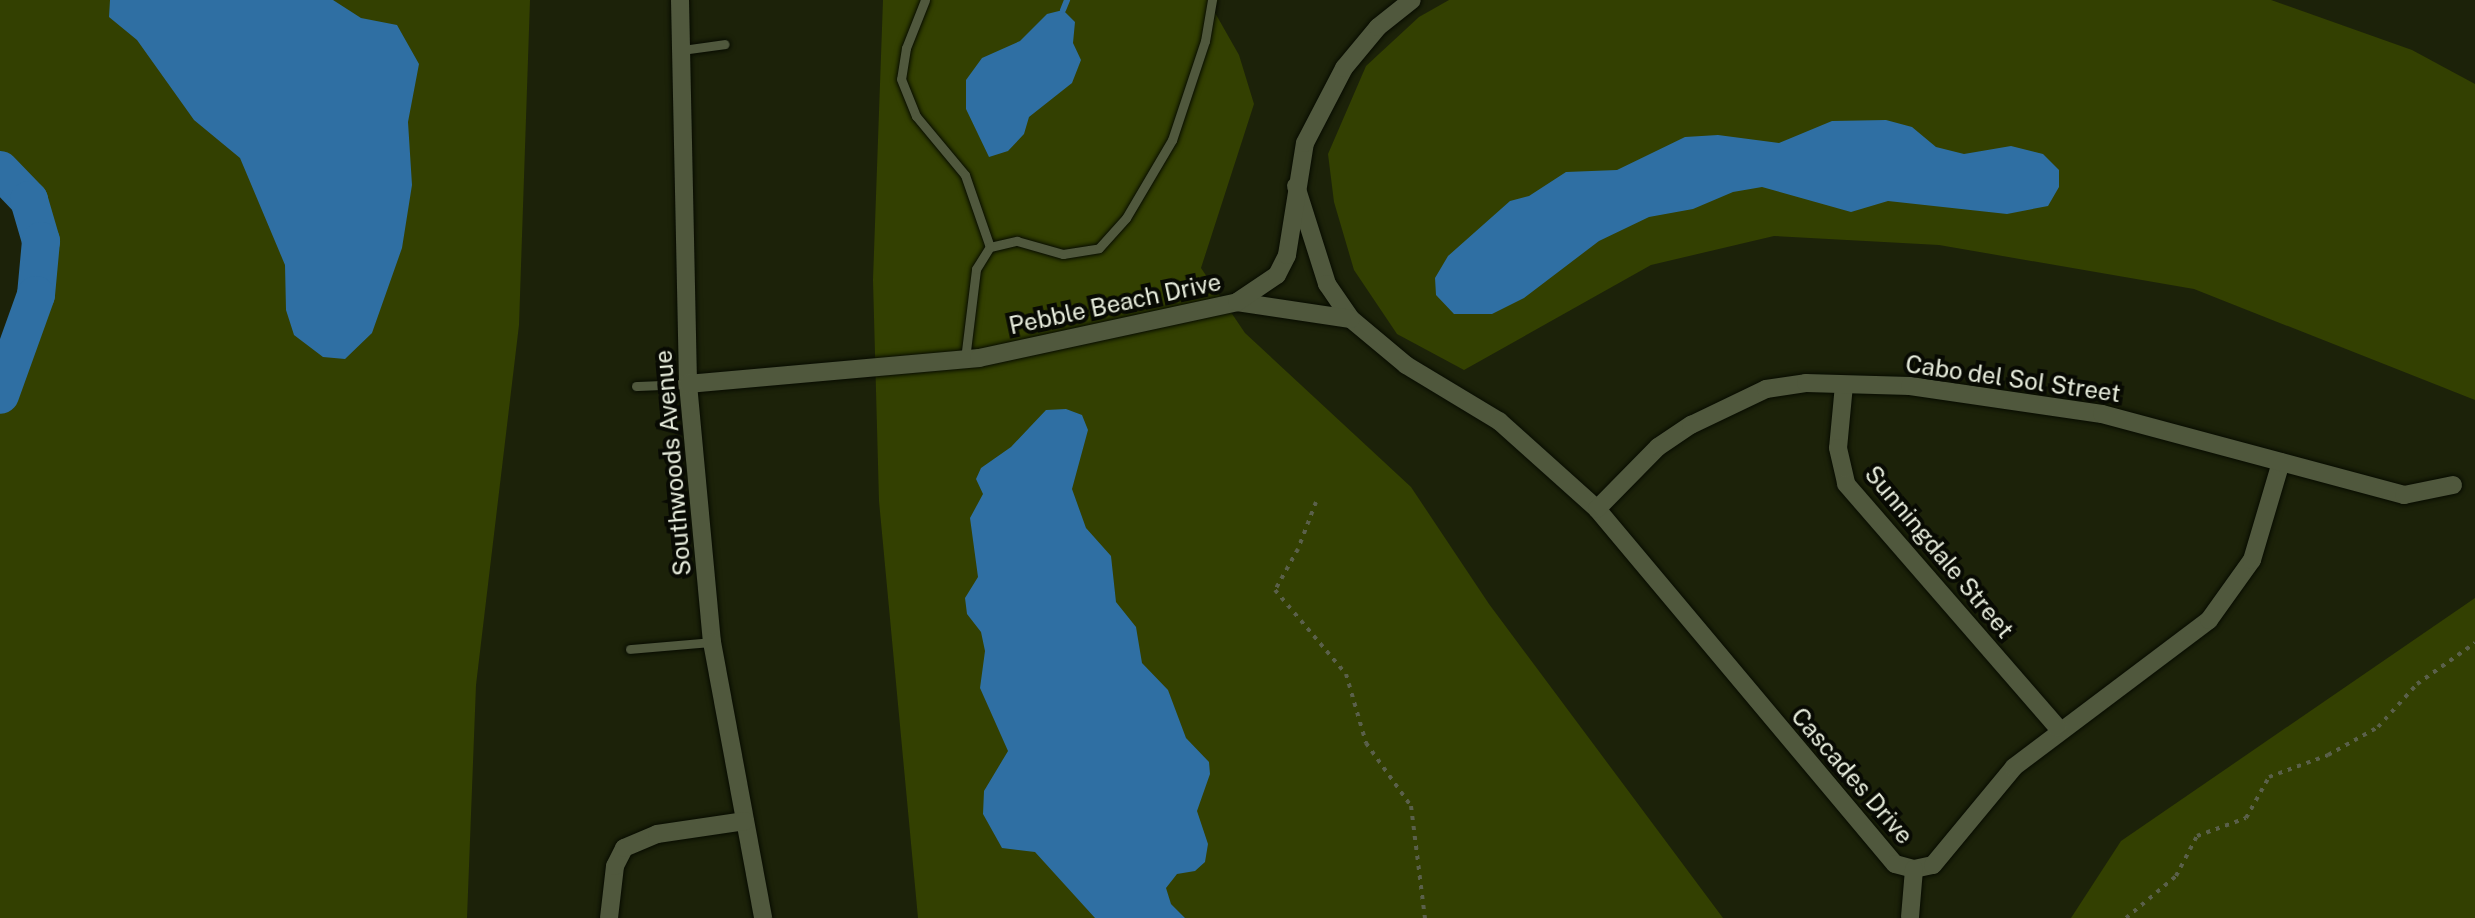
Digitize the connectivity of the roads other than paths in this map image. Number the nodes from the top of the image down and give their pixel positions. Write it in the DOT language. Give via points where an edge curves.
graph roads {
  1 [pos="680,0"];
  2 [pos="925,0"];
  3 [pos="1212,0"];
  4 [pos="1412,0"];
  5 [pos="725,44"];
  6 [pos="682,50"];
  7 [pos="1296,186"];
  8 [pos="990,247"];
  9 [pos="1237,302"];
  10 [pos="1351,319"];
  11 [pos="965,359"];
  12 [pos="688,384"];
  13 [pos="1844,385"];
  14 [pos="636,386"];
  15 [pos="2281,462"];
  16 [pos="2453,485"];
  17 [pos="1597,509"];
  18 [pos="712,642"];
  19 [pos="630,649"];
  20 [pos="2058,728"];
  21 [pos="745,821"];
  22 [pos="1914,869"];
  23 [pos="1910,917"];
  24 [pos="609,918"];
  25 [pos="763,918"];
  1 -- 6 [label="street, Southwoods Avenue"];
  2 -- 8 [label="lane" via="906,48 901,79 916,116 965,175"];
  3 -- 8 [label="lane" via="1205,41 1172,140 1126,218 1099,248 1063,254 1017,241"];
  4 -- 7 [label="street, Pebble Beach Drive" via="1378,27 1344,68 1305,143"];
  5 -- 6 [label="lane"];
  6 -- 12 [label="street, Southwoods Avenue"];
  7 -- 9 [label="street, Pebble Beach Drive" via="1287,255 1277,275"];
  7 -- 10 [label="street, Cascades Drive" via="1327,284"];
  8 -- 11 [label="lane" via="976,269"];
  9 -- 10 [label="street"];
  9 -- 11 [label="street, Pebble Beach Drive"];
  10 -- 17 [label="street, Cascades Drive" via="1406,365 1499,421"];
  11 -- 12 [label="street, Pebble Beach Drive"];
  12 -- 14 [label="lane"];
  12 -- 18 [label="street, Southwoods Avenue"];
  13 -- 15 [label="street, Cabo del Sol Street" via="1910,386 2102,414"];
  13 -- 17 [label="street, Cabo del Sol Street" via="1793,385 1729,403 1658,447"];
  13 -- 20 [label="street, Sunningdale Street" via="1838,448 1846,484"];
  15 -- 16 [label="street, Cabo del Sol Street" via="2404,495"];
  15 -- 20 [label="street, Cascades Drive" via="2252,560 2209,620"];
  17 -- 22 [label="street, Cascades Drive" via="1895,864"];
  18 -- 19 [label="lane"];
  18 -- 21 [label="street, Southwoods Avenue"];
  20 -- 22 [label="street, Cascades Drive" via="2014,767 1948,851 1933,865"];
  21 -- 24 [label="street" via="657,834 624,848 615,866"];
  21 -- 25 [label="street, Southwoods Avenue"];
  22 -- 23 [label="street"];
}
